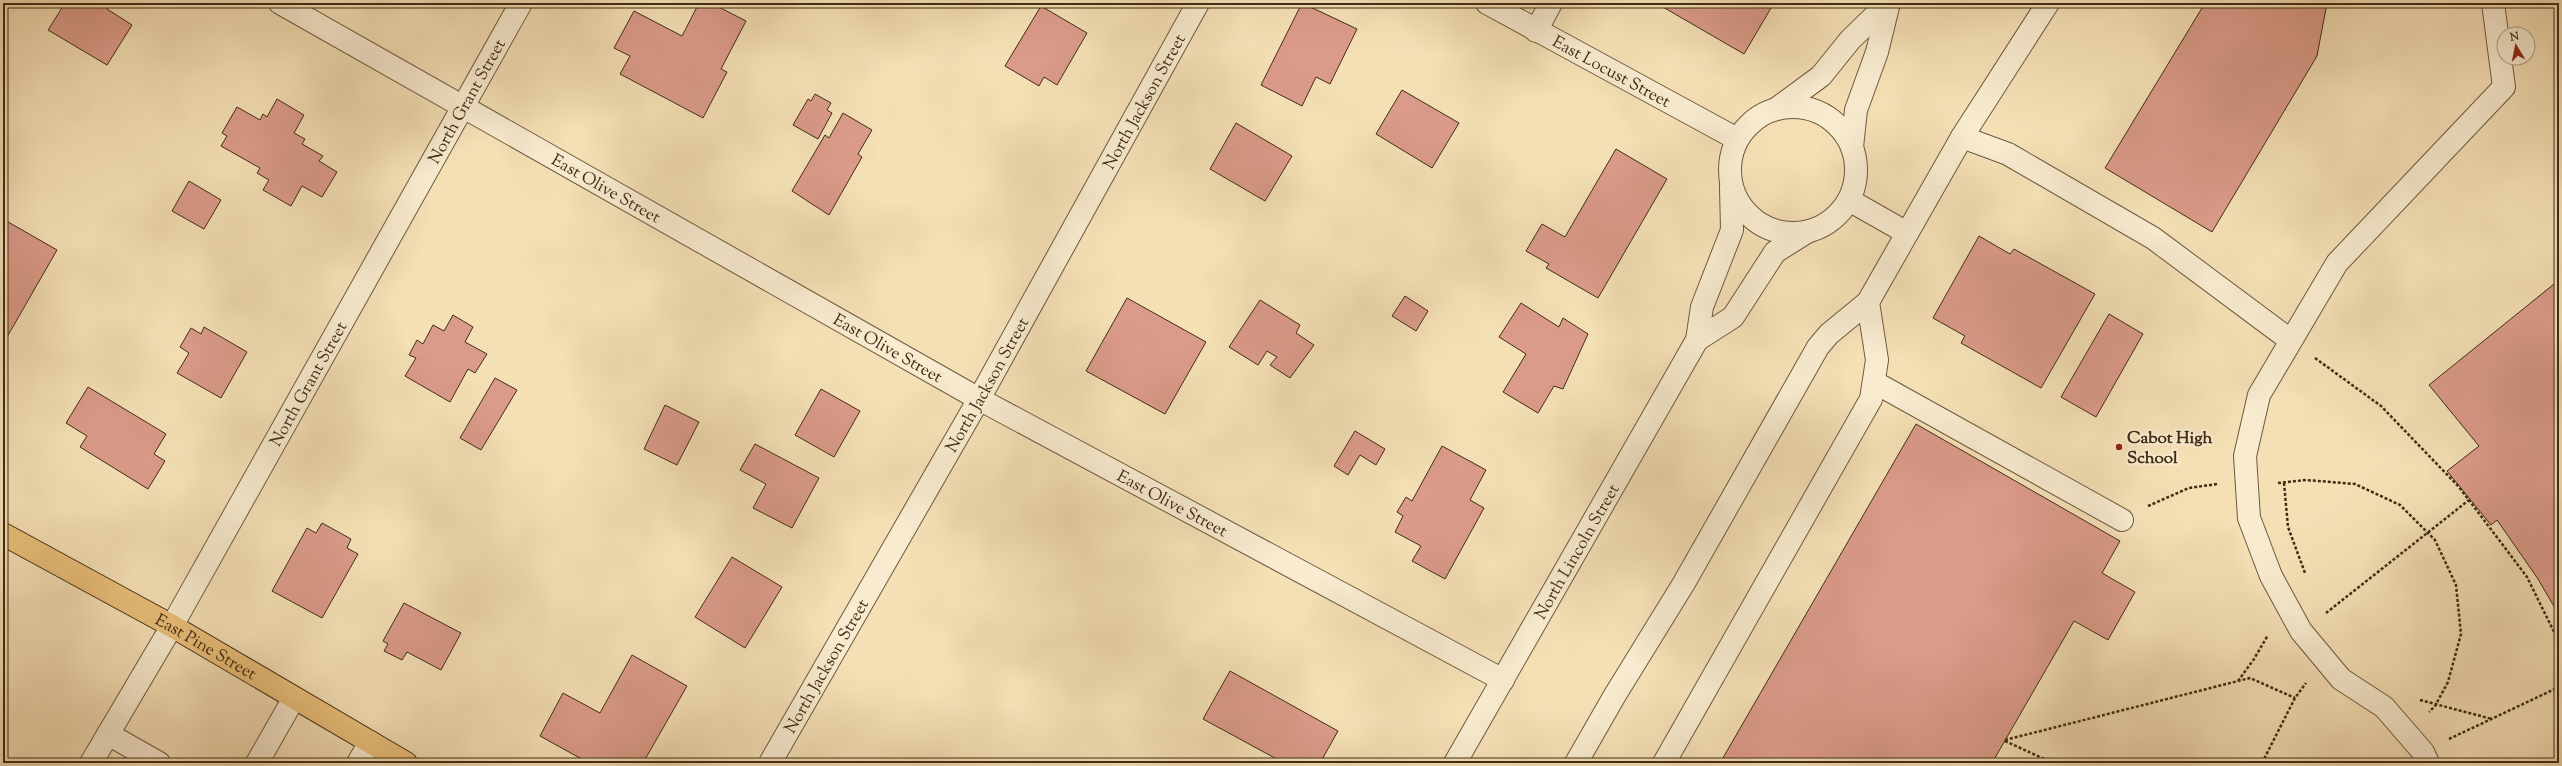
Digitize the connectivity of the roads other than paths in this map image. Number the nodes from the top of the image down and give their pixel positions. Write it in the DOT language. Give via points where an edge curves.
graph roads {
  1 [pos="280,3"];
  2 [pos="521,3"];
  3 [pos="1198,3"];
  4 [pos="1487,3"];
  5 [pos="1551,3"];
  6 [pos="1888,3"];
  7 [pos="2048,3"];
  8 [pos="2493,3"];
  9 [pos="1536,31"];
  10 [pos="465,106"];
  11 [pos="1775,109"];
  12 [pos="1962,138"];
  13 [pos="1737,139"];
  14 [pos="1852,148"];
  15 [pos="1731,187"];
  16 [pos="1849,200"];
  17 [pos="1807,232"];
  18 [pos="1907,233"];
  19 [pos="1868,302"];
  20 [pos="1697,340"];
  21 [pos="2290,340"];
  22 [pos="1874,382"];
  23 [pos="979,399"];
  24 [pos="2122,520"];
  25 [pos="3,534"];
  26 [pos="172,626"];
  27 [pos="1503,680"];
  28 [pos="294,698"];
  29 [pos="108,734"];
  30 [pos="370,742"];
  31 [pos="2425,758"];
  32 [pos="92,763"];
  33 [pos="159,763"];
  34 [pos="257,763"];
  35 [pos="358,763"];
  36 [pos="406,763"];
  37 [pos="770,763"];
  38 [pos="1455,763"];
  39 [pos="1576,763"];
  40 [pos="1664,763"];
  1 -- 10 [label="street, East Olive Street"];
  2 -- 10 [label="street, North Grant Street"];
  3 -- 23 [label="street, North Jackson Street"];
  4 -- 9 [label="street, East Locust Street"];
  5 -- 9 [label="street"];
  6 -- 11 [label="street, North Lincoln Street" via="1850,40 1821,76"];
  6 -- 14 [label="street, North Lincoln Street" via="1877,52 1856,110"];
  7 -- 12 [label="street"];
  8 -- 21 [label="street" via="2504,87 2337,263"];
  9 -- 13 [label="street, East Locust Street"];
  10 -- 23 [label="street, East Olive Street"];
  10 -- 26 [label="street, North Grant Street"];
  11 -- 13 [label="street, North Lincoln Street" via="1760,115 1747,125"];
  11 -- 14 [label="street, North Lincoln Street" via="1808,108 1822,114 1835,122"];
  12 -- 18 [label="street"];
  12 -- 21 [label="street" via="2008,154 2153,238"];
  13 -- 15 [label="street, North Lincoln Street" via="1731,154"];
  14 -- 16 [label="street, North Lincoln Street" via="1856,178"];
  15 -- 17 [label="street, North Lincoln Street" via="1747,215 1760,225 1792,234"];
  15 -- 20 [label="street, North Lincoln Street" via="1732,230 1702,307"];
  16 -- 17 [label="street, North Lincoln Street" via="1835,218"];
  16 -- 18 [label="street"];
  17 -- 20 [label="street, North Lincoln Street" via="1775,252 1733,317"];
  18 -- 19 [label="street"];
  19 -- 22 [label="street" via="1877,360"];
  19 -- 39 [label="street" via="1829,334 1818,347 1684,583"];
  20 -- 27 [label="street, North Lincoln Street"];
  21 -- 31 [label="street" via="2259,395 2245,456 2249,518 2271,576 2301,631 2341,679 2384,707"];
  22 -- 24 [label="street"];
  22 -- 40 [label="street" via="1871,399"];
  23 -- 27 [label="street, East Olive Street"];
  23 -- 37 [label="street, North Jackson Street"];
  25 -- 26 [label="main road, East Pine Street"];
  26 -- 28 [label="main road, East Pine Street"];
  26 -- 29 [label="street, North Grant Street"];
  27 -- 38 [label="street, North Lincoln Street"];
  28 -- 30 [label="main road, East Pine Street"];
  28 -- 34 [label="street"];
  29 -- 32 [label="street, North Grant Street"];
  29 -- 33 [label="street"];
  30 -- 35 [label="street"];
  30 -- 36 [label="main road, East Pine Street"];
}
